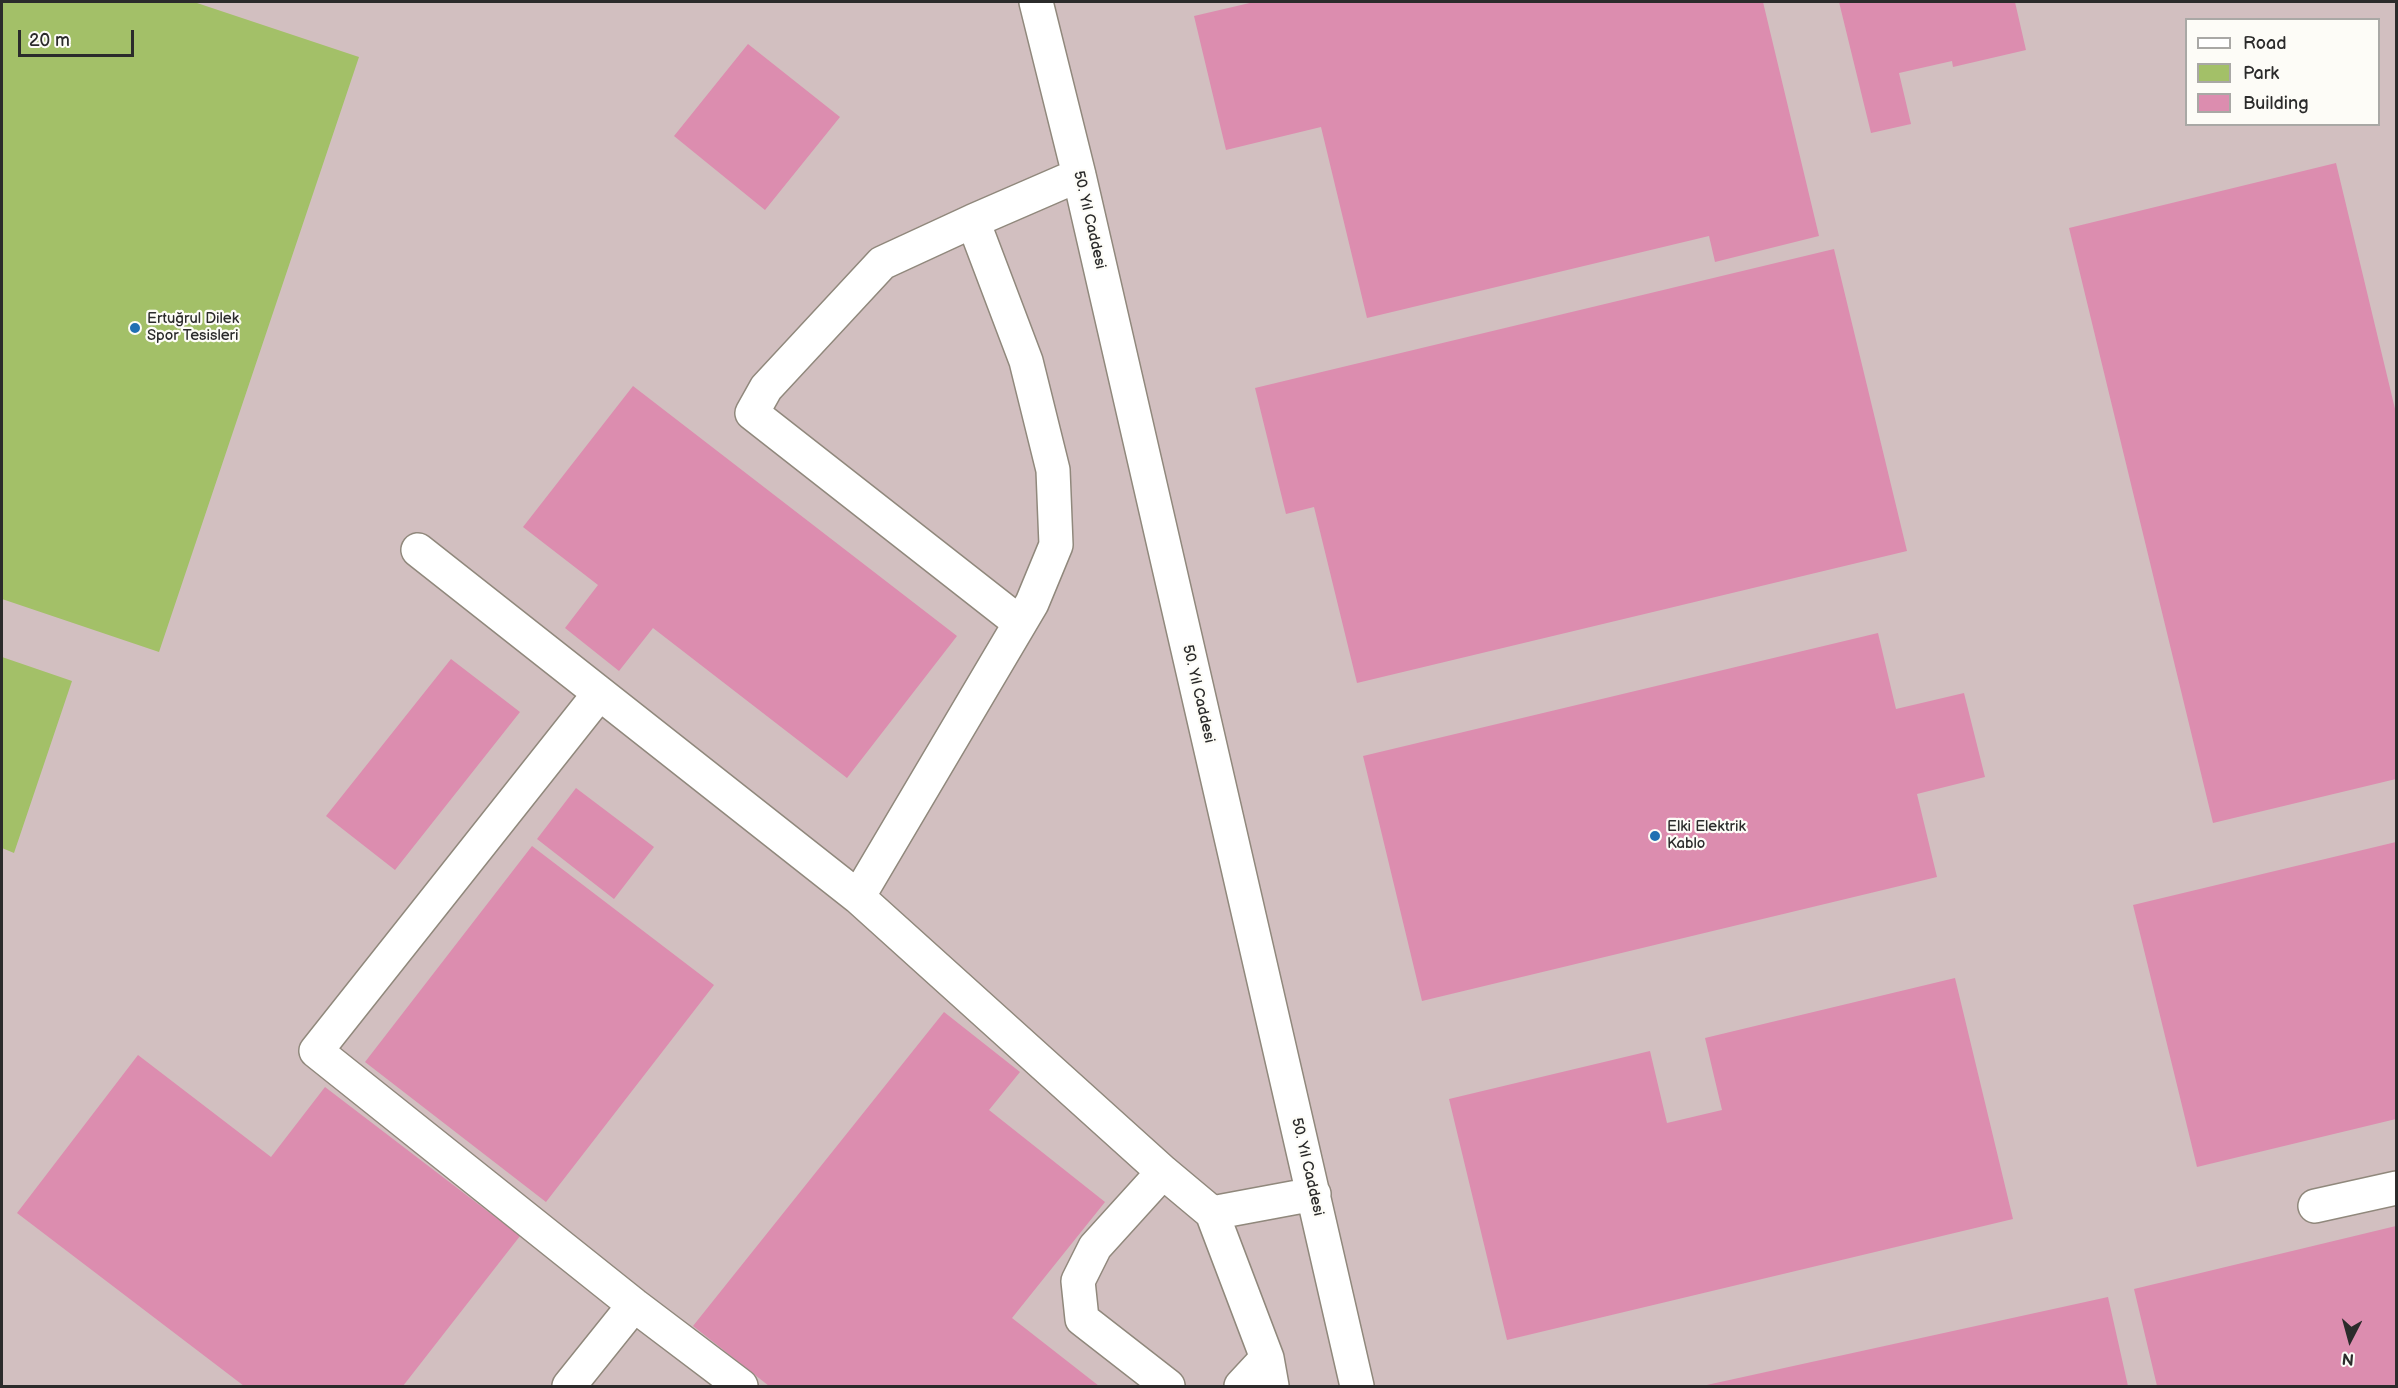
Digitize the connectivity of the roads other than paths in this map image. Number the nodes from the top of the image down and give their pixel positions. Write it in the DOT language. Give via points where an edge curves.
graph roads {
  1 [pos="1036,2"];
  2 [pos="1079,175"];
  3 [pos="973,221"];
  4 [pos="418,550"];
  5 [pos="1020,623"];
  6 [pos="599,694"];
  7 [pos="858,897"];
  8 [pos="1163,1172"];
  9 [pos="2397,1188"];
  10 [pos="1314,1194"];
  11 [pos="2315,1206"];
  12 [pos="1212,1213"];
  13 [pos="634,1305"];
  14 [pos="1270,1372"];
  15 [pos="569,1386"];
  16 [pos="741,1386"];
  17 [pos="1168,1386"];
  18 [pos="1241,1386"];
  19 [pos="1357,1386"];
  1 -- 2 [label="street, 50. Yıl Caddesi"];
  2 -- 3 [label="street"];
  2 -- 10 [label="street, 50. Yıl Caddesi"];
  3 -- 5 [label="street" via="1026,361 1053,470 1056,545"];
  3 -- 5 [label="street" via="882,263 766,388 752,413"];
  4 -- 6 [label="street"];
  5 -- 7 [label="street"];
  6 -- 7 [label="street"];
  6 -- 13 [label="street" via="316,1051"];
  7 -- 8 [label="street"];
  8 -- 12 [label="street"];
  8 -- 17 [label="street" via="1095,1247 1078,1281 1082,1319"];
  9 -- 11 [label="street"];
  10 -- 12 [label="street"];
  10 -- 19 [label="street, 50. Yıl Caddesi"];
  12 -- 14 [label="street"];
  13 -- 15 [label="street"];
  13 -- 16 [label="street"];
  14 -- 18 [label="street"];
}
